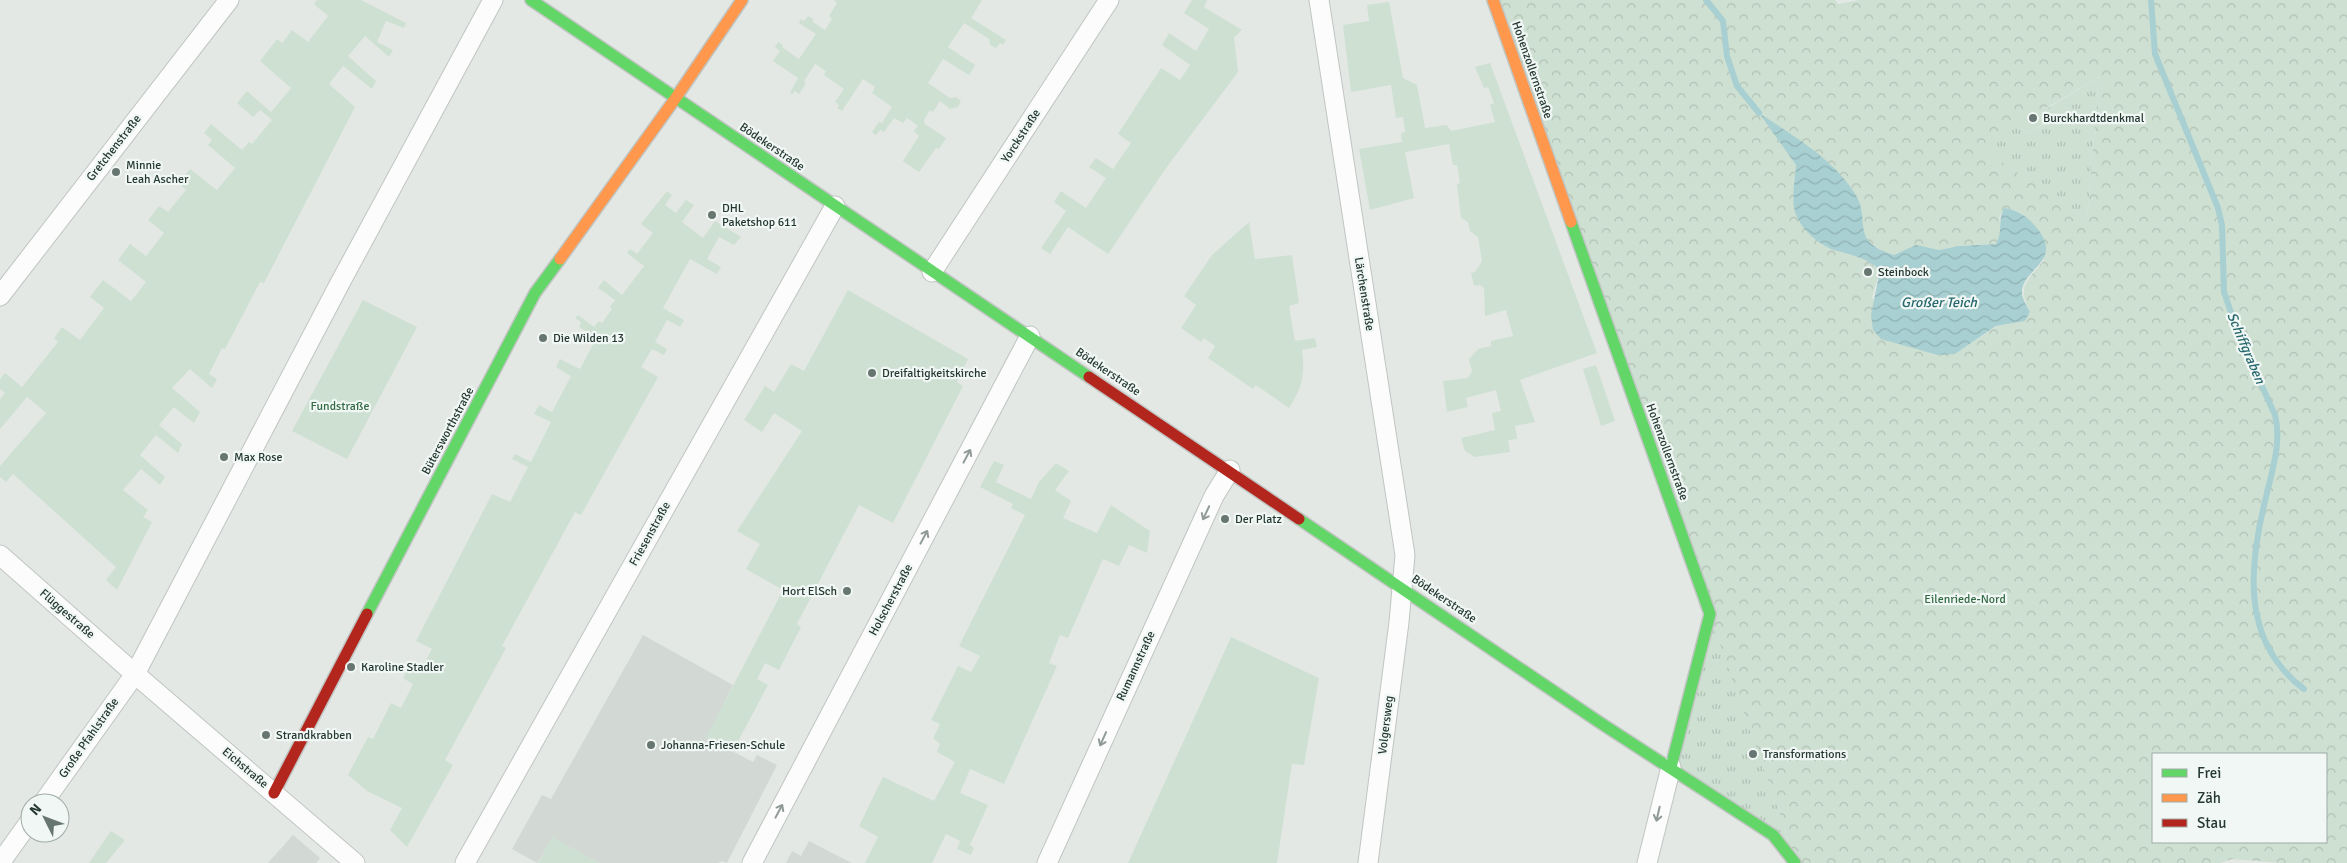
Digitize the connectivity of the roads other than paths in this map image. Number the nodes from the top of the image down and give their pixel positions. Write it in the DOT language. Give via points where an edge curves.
graph roads {
  1 [pos="229,0"];
  2 [pos="493,0"];
  3 [pos="531,0"];
  4 [pos="742,0"];
  5 [pos="1109,0"];
  6 [pos="1319,0"];
  7 [pos="1493,0"];
  8 [pos="674,99"];
  9 [pos="835,206"];
  10 [pos="932,272"];
  11 [pos="0,296"];
  12 [pos="1030,336"];
  13 [pos="1230,470"];
  14 [pos="0,555"];
  15 [pos="1402,588"];
  16 [pos="135,674"];
  17 [pos="1671,767"];
  18 [pos="50,793"];
  19 [pos="274,793"];
  20 [pos="20,835"];
  21 [pos="0,863"];
  22 [pos="355,863"];
  23 [pos="465,863"];
  24 [pos="752,863"];
  25 [pos="1047,863"];
  26 [pos="1368,863"];
  27 [pos="1646,863"];
  28 [pos="1795,863"];
  1 -- 11 [label="street, Gretchenstraße"];
  2 -- 16 [label="street" via="335,292"];
  3 -- 8 [label="street, Bödekerstraße"];
  4 -- 8 [label="street, Bütersworthstraße"];
  5 -- 10 [label="street, Yorckstraße"];
  6 -- 15 [label="street, Lärchenstraße" via="1405,554"];
  7 -- 17 [label="street, Hohenzollernstraße" via="1710,614"];
  8 -- 9 [label="street, Bödekerstraße"];
  8 -- 19 [label="street, Bütersworthstraße" via="535,293"];
  9 -- 10 [label="street, Bödekerstraße"];
  9 -- 23 [label="street, Friesenstraße"];
  10 -- 12 [label="street, Bödekerstraße"];
  12 -- 13 [label="street, Bödekerstraße"];
  24 -- 12 [label="street, Holscherstraße, one-way"];
  13 -- 15 [label="street, Bödekerstraße"];
  13 -- 25 [label="street, Rumannstraße, one-way" via="1214,496"];
  14 -- 16 [label="street, Flüggestraße"];
  15 -- 17 [label="street, Bödekerstraße"];
  15 -- 26 [label="street, Volgersweg"];
  16 -- 18 [label="street, Große Pfahlstraße"];
  16 -- 19 [label="street, Eichstraße"];
  17 -- 27 [label="street, one-way"];
  17 -- 28 [label="street" via="1773,835"];
  19 -- 22 [label="street, Eichstraße"];
  20 -- 21 [label="street"];
}
